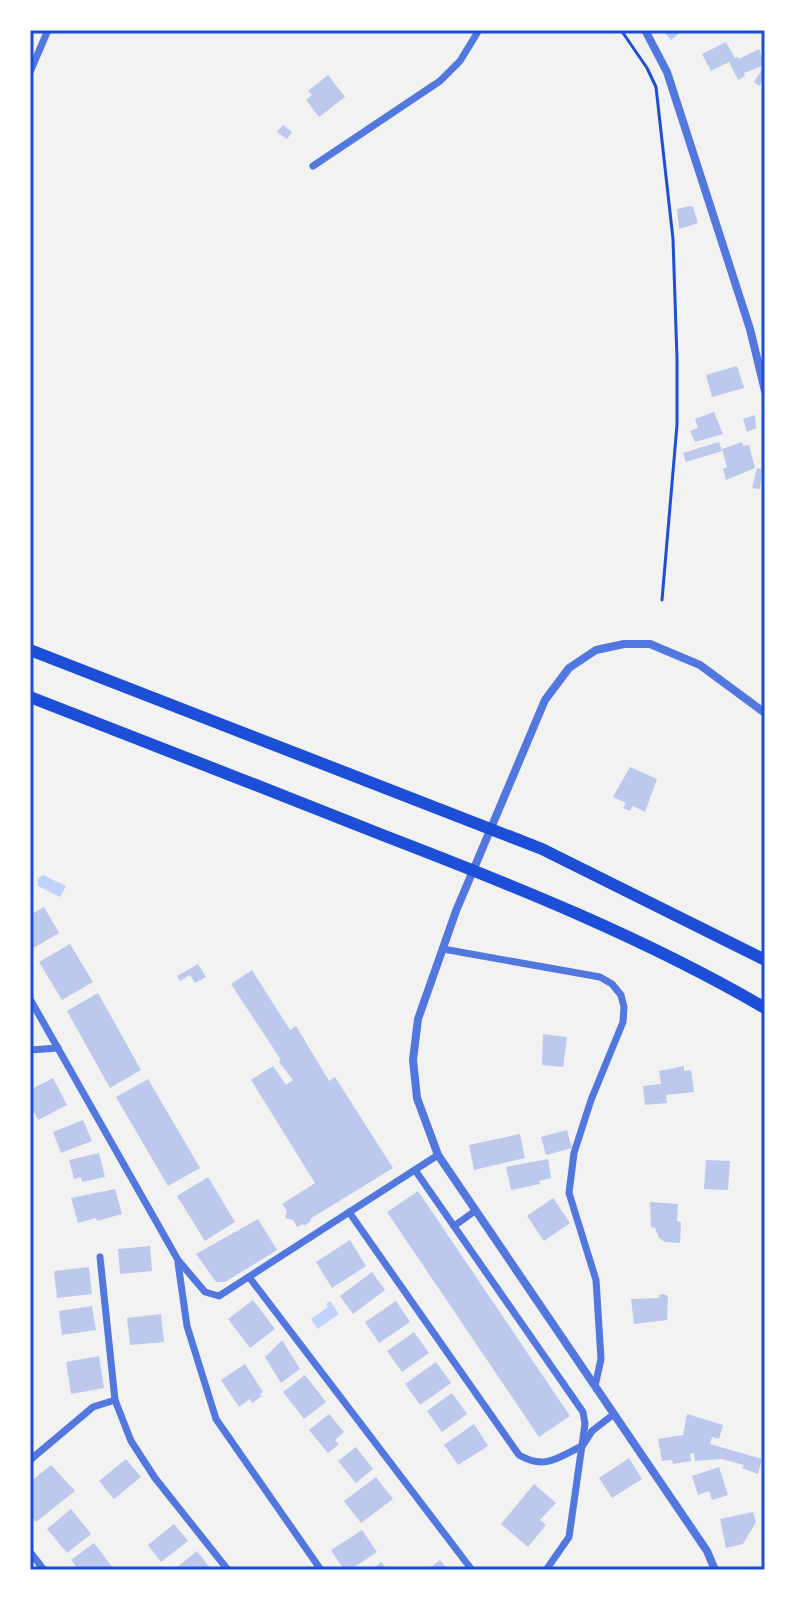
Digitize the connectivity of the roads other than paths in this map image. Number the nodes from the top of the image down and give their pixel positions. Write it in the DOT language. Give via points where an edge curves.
graph roads {
  1 [pos="48,30"];
  2 [pos="479,30"];
  3 [pos="645,30"];
  4 [pos="30,72"];
  5 [pos="313,166"];
  6 [pos="765,391"];
  7 [pos="30,650"];
  8 [pos="30,697"];
  9 [pos="765,713"];
  10 [pos="443,949"];
  11 [pos="765,960"];
  12 [pos="30,999"];
  13 [pos="765,1008"];
  14 [pos="58,1048"];
  15 [pos="30,1050"];
  16 [pos="438,1155"];
  17 [pos="415,1170"];
  18 [pos="475,1211"];
  19 [pos="349,1212"];
  20 [pos="454,1226"];
  21 [pos="100,1257"];
  22 [pos="178,1260"];
  23 [pos="249,1277"];
  24 [pos="595,1386"];
  25 [pos="115,1400"];
  26 [pos="614,1414"];
  27 [pos="582,1446"];
  28 [pos="30,1460"];
  29 [pos="30,1552"];
  30 [pos="44,1570"];
  31 [pos="228,1570"];
  32 [pos="321,1570"];
  33 [pos="472,1570"];
  34 [pos="546,1570"];
  35 [pos="715,1570"];
  1 -- 4 [label="street"];
  2 -- 5 [label="street" via="440,81"];
  3 -- 6 [label="street" via="667,72"];
  7 -- 11 [label="highway" via="542,849"];
  8 -- 13 [label="highway" via="504,882 649,946"];
  9 -- 10 [label="street" via="700,665 650,644 596,650 569,668 545,700"];
  10 -- 16 [label="street" via="418,1019 413,1060 417,1098"];
  10 -- 24 [label="street" via="600,977 621,995 623,1022 582,1126 569,1193 596,1280 601,1359"];
  12 -- 14 [label="street"];
  14 -- 15 [label="street"];
  14 -- 22 [label="street"];
  16 -- 17 [label="street"];
  16 -- 18 [label="street"];
  17 -- 19 [label="street"];
  17 -- 20 [label="street"];
  18 -- 20 [label="street"];
  18 -- 24 [label="street"];
  19 -- 23 [label="street"];
  19 -- 27 [label="street" via="519,1455 545,1463"];
  20 -- 27 [label="street" via="583,1412"];
  21 -- 25 [label="street"];
  22 -- 23 [label="street" via="205,1292 219,1296"];
  22 -- 32 [label="street" via="187,1326 216,1419"];
  23 -- 33 [label="street"];
  24 -- 26 [label="street"];
  25 -- 28 [label="street" via="93,1407"];
  25 -- 31 [label="street" via="131,1441 155,1478"];
  26 -- 27 [label="street"];
  26 -- 35 [label="street"];
  27 -- 34 [label="street" via="569,1537"];
  29 -- 30 [label="street"];
}
